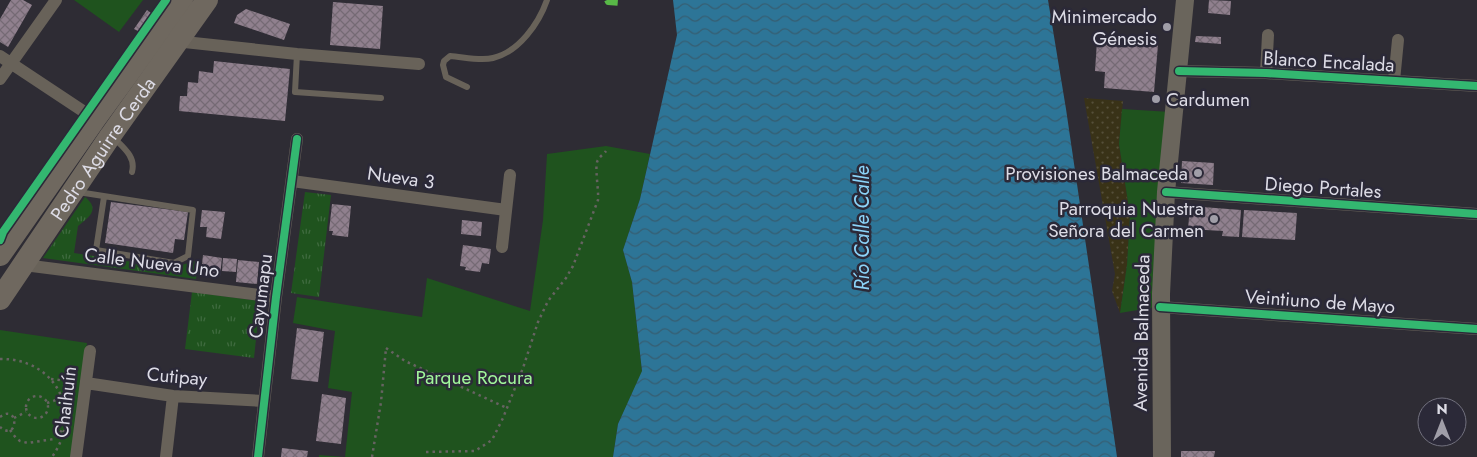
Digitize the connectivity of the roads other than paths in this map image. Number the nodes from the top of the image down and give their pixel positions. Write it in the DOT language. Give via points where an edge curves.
graph roads {
  1 [pos="56,0"];
  2 [pos="182,0"];
  3 [pos="207,0"];
  4 [pos="547,0"];
  5 [pos="1185,0"];
  6 [pos="1268,35"];
  7 [pos="155,37"];
  8 [pos="1398,40"];
  9 [pos="178,41"];
  10 [pos="297,54"];
  11 [pos="0,56"];
  12 [pos="11,63"];
  13 [pos="419,64"];
  14 [pos="1179,71"];
  15 [pos="1266,73"];
  16 [pos="0,78"];
  17 [pos="1394,81"];
  18 [pos="1477,86"];
  19 [pos="467,87"];
  20 [pos="381,98"];
  21 [pos="103,134"];
  22 [pos="297,139"];
  23 [pos="132,172"];
  24 [pos="510,175"];
  25 [pos="292,181"];
  26 [pos="72,191"];
  27 [pos="1166,192"];
  28 [pos="104,197"];
  29 [pos="506,210"];
  30 [pos="1477,214"];
  31 [pos="502,247"];
  32 [pos="0,255"];
  33 [pos="24,265"];
  34 [pos="276,297"];
  35 [pos="0,299"];
  36 [pos="1160,307"];
  37 [pos="1477,328"];
  38 [pos="90,351"];
  39 [pos="86,383"];
  40 [pos="173,396"];
  41 [pos="264,400"];
  42 [pos="76,457"];
  43 [pos="166,457"];
  44 [pos="258,457"];
  45 [pos="1162,457"];
  1 -- 12 [label="street"];
  2 -- 7 [label="highway, Pedro Aguirre Cerda"];
  3 -- 9 [label="highway, Pedro Aguirre Cerda"];
  4 -- 19 [label="lane" via="528,33 506,52 484,59 447,58 443,65 446,77"];
  5 -- 14 [label="main road, Avenida Balmaceda"];
  6 -- 15 [label="street"];
  7 -- 9 [label="street"];
  7 -- 21 [label="highway, Pedro Aguirre Cerda"];
  8 -- 17 [label="street"];
  9 -- 10 [label="street"];
  9 -- 21 [label="highway, Pedro Aguirre Cerda" via="124,116"];
  10 -- 13 [label="street"];
  10 -- 20 [label="lane" via="295,92"];
  11 -- 12 [label="street"];
  12 -- 16 [label="street"];
  12 -- 21 [label="street"];
  14 -- 15 [label="street, Blanco Encalada"];
  14 -- 27 [label="main road, Avenida Balmaceda"];
  15 -- 17 [label="street, Blanco Encalada"];
  17 -- 18 [label="street, Blanco Encalada"];
  21 -- 23 [label="lane" via="130,155 134,164"];
  21 -- 26 [label="highway, Pedro Aguirre Cerda"];
  21 -- 32 [label="highway, Pedro Aguirre Cerda"];
  22 -- 25 [label="street, Cayumapu"];
  24 -- 29 [label="street"];
  25 -- 29 [label="street, Nueva 3"];
  25 -- 34 [label="street, Cayumapu"];
  26 -- 28 [label="lane"];
  26 -- 33 [label="highway, Pedro Aguirre Cerda"];
  27 -- 30 [label="street, Diego Portales"];
  27 -- 36 [label="main road, Avenida Balmaceda"];
  28 -- 28 [label="lane" via="193,210 188,256 174,263 96,250"];
  29 -- 31 [label="street"];
  33 -- 34 [label="street, Calle Nueva Uno"];
  33 -- 35 [label="highway, Pedro Aguirre Cerda"];
  34 -- 41 [label="street, Cayumapu"];
  36 -- 37 [label="street, Veintiuno de Mayo"];
  36 -- 45 [label="main road, Avenida Balmaceda"];
  38 -- 39 [label="street, Chaihuín"];
  39 -- 40 [label="street, Cutipay"];
  39 -- 42 [label="street, Chaihuín"];
  40 -- 41 [label="street, Cutipay"];
  40 -- 43 [label="street"];
  41 -- 44 [label="street, Cayumapu"];
}
